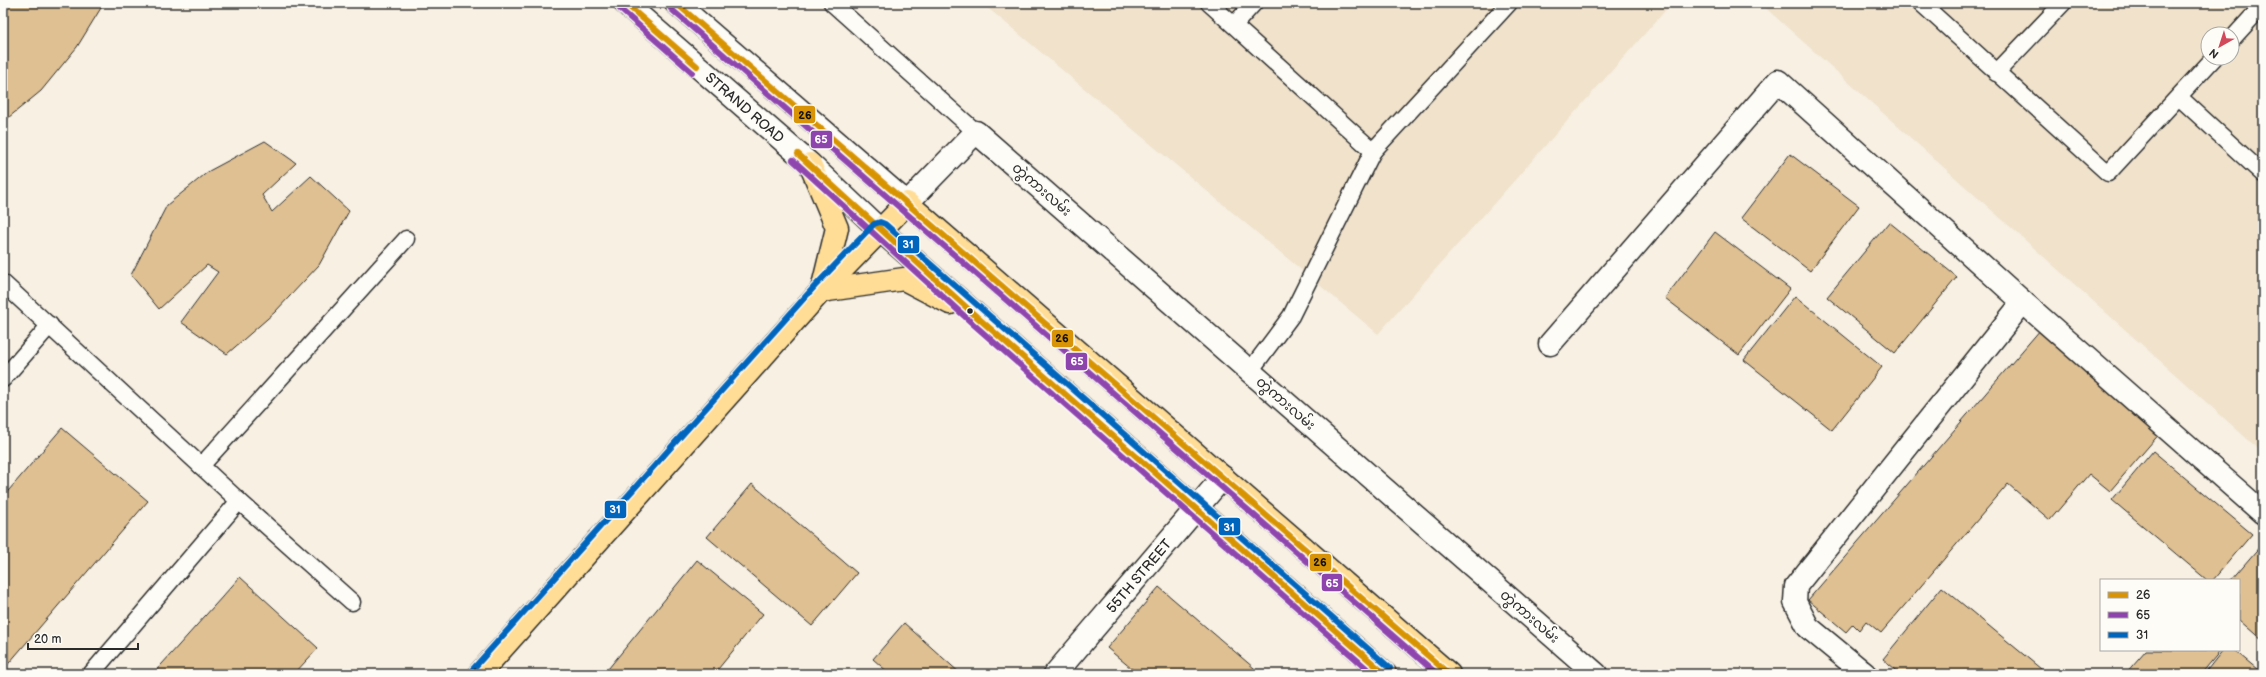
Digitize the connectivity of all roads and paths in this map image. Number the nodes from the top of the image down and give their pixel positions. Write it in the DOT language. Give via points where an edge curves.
graph roads {
  1 [pos="625,3"];
  2 [pos="676,3"];
  3 [pos="832,3"];
  4 [pos="1209,3"];
  5 [pos="1254,3"];
  6 [pos="1510,3"];
  7 [pos="1921,3"];
  8 [pos="2063,3"];
  9 [pos="2263,5"];
  10 [pos="1234,25"];
  11 [pos="2240,30"];
  12 [pos="2207,66"];
  13 [pos="1996,73"];
  14 [pos="2179,97"];
  15 [pos="976,132"];
  16 [pos="1372,151"];
  17 [pos="810,164"];
  18 [pos="2263,174"];
  19 [pos="907,203"];
  20 [pos="880,230"];
  21 [pos="406,238"];
  22 [pos="3,283"];
  23 [pos="822,291"];
  24 [pos="2023,302"];
  25 [pos="977,317"];
  26 [pos="50,325"];
  27 [pos="1550,344"];
  28 [pos="1250,372"];
  29 [pos="3,379"];
  30 [pos="201,466"];
  31 [pos="1223,477"];
  32 [pos="239,501"];
  33 [pos="1197,508"];
  34 [pos="2263,514"];
  35 [pos="352,602"];
  36 [pos="91,674"];
  37 [pos="479,674"];
  38 [pos="1055,674"];
  39 [pos="1385,674"];
  40 [pos="1449,674"];
  41 [pos="1596,674"];
  42 [pos="1865,674"];
  1 -- 17 [label="street, STRAND ROAD"];
  2 -- 19 [label="street"];
  3 -- 15 [label="lane"];
  4 -- 10 [label="lane"];
  5 -- 10 [label="lane"];
  6 -- 16 [label="lane"];
  7 -- 13 [label="lane"];
  8 -- 13 [label="lane"];
  9 -- 11 [label="lane"];
  10 -- 16 [label="lane"];
  12 -- 14 [label="lane"];
  13 -- 14 [label="lane" via="2108,173"];
  14 -- 18 [label="lane"];
  15 -- 19 [label="street"];
  15 -- 28 [label="street, တွဲကားလမ်း"];
  16 -- 28 [label="lane" via="1291,316"];
  17 -- 20 [label="street, STRAND ROAD"];
  17 -- 23 [label="main road" via="837,228"];
  19 -- 20 [label="main road"];
  19 -- 31 [label="main road"];
  20 -- 23 [label="main road"];
  20 -- 25 [label="main road, STRAND ROAD"];
  21 -- 30 [label="lane"];
  22 -- 26 [label="lane"];
  23 -- 25 [label="main road" via="904,279"];
  23 -- 37 [label="main road"];
  24 -- 27 [label="street" via="1778,81"];
  24 -- 34 [label="street"];
  24 -- 42 [label="street" via="1796,586 1795,602 1808,627"];
  25 -- 33 [label="main road, STRAND ROAD"];
  26 -- 29 [label="lane"];
  26 -- 30 [label="lane"];
  28 -- 41 [label="street, တွဲကားလမ်း"];
  30 -- 32 [label="lane"];
  31 -- 33 [label="street, 55TH STREET"];
  31 -- 40 [label="main road"];
  32 -- 35 [label="lane"];
  32 -- 36 [label="lane"];
  33 -- 38 [label="street, 55TH STREET"];
  33 -- 39 [label="main road, STRAND ROAD"];
}
